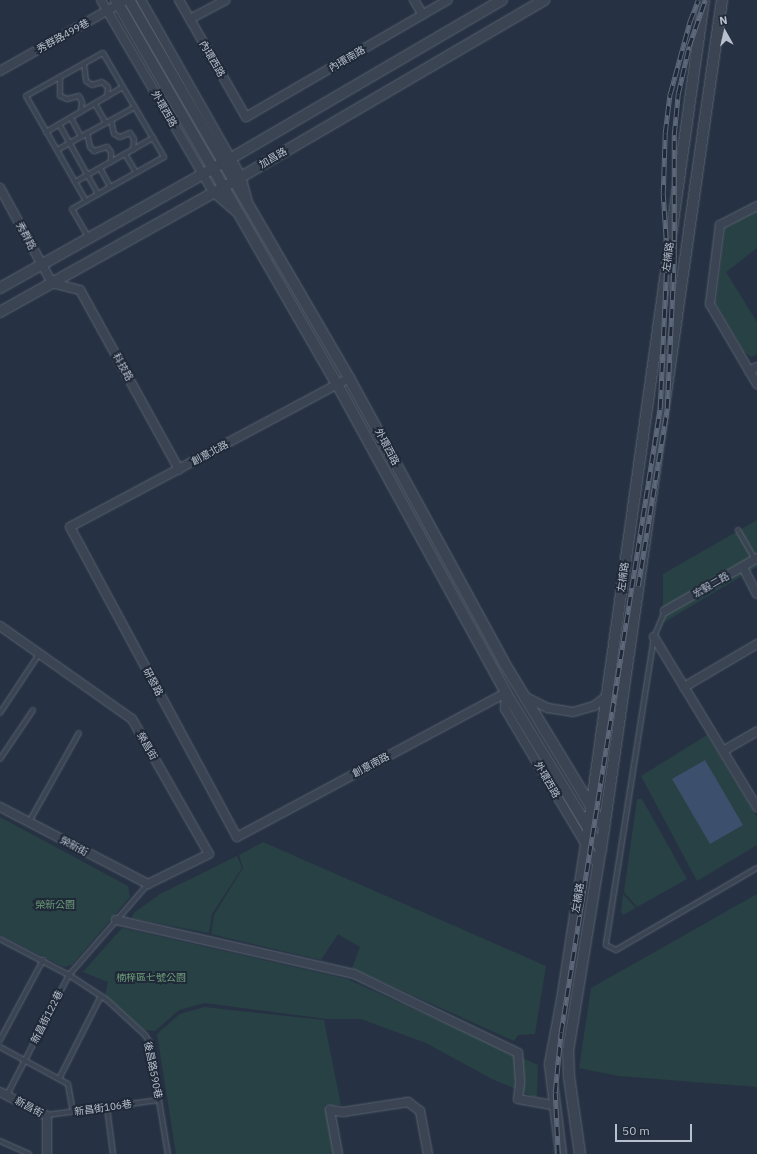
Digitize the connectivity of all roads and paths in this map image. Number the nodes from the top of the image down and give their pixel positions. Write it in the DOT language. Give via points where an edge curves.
graph roads {
  1 [pos="101,0"];
  2 [pos="141,0"];
  3 [pos="179,0"];
  4 [pos="225,0"];
  5 [pos="414,0"];
  6 [pos="448,0"];
  7 [pos="502,0"];
  8 [pos="544,0"];
  9 [pos="704,0"];
  10 [pos="722,0"];
  11 [pos="122,1"];
  12 [pos="107,11"];
  13 [pos="423,15"];
  14 [pos="190,20"];
  15 [pos="84,64"];
  16 [pos="0,71"];
  17 [pos="60,77"];
  18 [pos="123,88"];
  19 [pos="107,97"];
  20 [pos="95,104"];
  21 [pos="135,107"];
  22 [pos="81,112"];
  23 [pos="246,117"];
  24 [pos="71,118"];
  25 [pos="111,120"];
  26 [pos="106,123"];
  27 [pos="59,124"];
  28 [pos="46,132"];
  29 [pos="87,134"];
  30 [pos="81,137"];
  31 [pos="153,138"];
  32 [pos="70,143"];
  33 [pos="57,150"];
  34 [pos="133,150"];
  35 [pos="125,154"];
  36 [pos="227,160"];
  37 [pos="111,162"];
  38 [pos="100,168"];
  39 [pos="213,168"];
  40 [pos="136,172"];
  41 [pos="202,174"];
  42 [pos="88,175"];
  43 [pos="237,178"];
  44 [pos="75,182"];
  45 [pos="110,187"];
  46 [pos="224,187"];
  47 [pos="0,188"];
  48 [pos="213,192"];
  49 [pos="98,194"];
  50 [pos="86,201"];
  51 [pos="757,206"];
  52 [pos="235,211"];
  53 [pos="89,238"];
  54 [pos="42,265"];
  55 [pos="52,284"];
  56 [pos="0,288"];
  57 [pos="0,312"];
  58 [pos="757,367"];
  59 [pos="749,371"];
  60 [pos="349,378"];
  61 [pos="337,384"];
  62 [pos="757,384"];
  63 [pos="179,469"];
  64 [pos="70,527"];
  65 [pos="738,530"];
  66 [pos="756,559"];
  67 [pos="743,567"];
  68 [pos="757,594"];
  69 [pos="665,611"];
  70 [pos="0,626"];
  71 [pos="654,637"];
  72 [pos="757,644"];
  73 [pos="40,654"];
  74 [pos="684,686"];
  75 [pos="506,693"];
  76 [pos="521,693"];
  77 [pos="606,696"];
  78 [pos="33,710"];
  79 [pos="0,712"];
  80 [pos="757,731"];
  81 [pos="80,733"];
  82 [pos="723,751"];
  83 [pos="0,759"];
  84 [pos="754,796"];
  85 [pos="0,807"];
  86 [pos="591,808"];
  87 [pos="757,808"];
  88 [pos="28,822"];
  89 [pos="588,828"];
  90 [pos="604,828"];
  91 [pos="237,837"];
  92 [pos="586,845"];
  93 [pos="600,849"];
  94 [pos="598,865"];
  95 [pos="757,868"];
  96 [pos="148,884"];
  97 [pos="116,920"];
  98 [pos="0,939"];
  99 [pos="43,960"];
  100 [pos="69,974"];
  101 [pos="101,996"];
  102 [pos="0,1040"];
  103 [pos="0,1047"];
  104 [pos="25,1060"];
  105 [pos="59,1079"];
  106 [pos="4,1093"];
  107 [pos="159,1100"];
  108 [pos="553,1105"];
  109 [pos="107,1107"];
  110 [pos="74,1112"];
  111 [pos="47,1116"];
  112 [pos="0,1141"];
  113 [pos="29,1154"];
  114 [pos="48,1154"];
  115 [pos="114,1154"];
  116 [pos="168,1154"];
  117 [pos="338,1154"];
  118 [pos="428,1154"];
  119 [pos="561,1154"];
  120 [pos="580,1154"];
  1 -- 12 [label="street, 外環西路"];
  2 -- 36 [label="street, 外環西路"];
  3 -- 14 [label="street, 內環西路"];
  4 -- 14 [label="street"];
  5 -- 13 [label="street"];
  6 -- 13 [label="street, 內環南路"];
  7 -- 36 [label="street"];
  8 -- 43 [label="street, 加昌路"];
  9 -- 77 [label="street, 左楠路"];
  10 -- 90 [label="street, 左楠路"];
  11 -- 12 [label="street, 秀群路499巷"];
  11 -- 36 [label="street, 外環西路"];
  11 -- 39 [label="street, 外環西路"];
  12 -- 16 [label="street, 秀群路499巷"];
  12 -- 41 [label="street, 外環西路"];
  13 -- 23 [label="street, 內環南路"];
  14 -- 23 [label="street, 內環西路"];
  15 -- 17 [label="lane"];
  15 -- 18 [label="lane" via="103,53"];
  15 -- 19 [label="lane" via="86,81 92,85 102,82 108,87"];
  17 -- 22 [label="lane" via="60,96 67,100 79,96 82,102"];
  17 -- 28 [label="lane" via="26,96"];
  18 -- 19 [label="lane"];
  18 -- 21 [label="lane"];
  19 -- 20 [label="lane"];
  20 -- 22 [label="lane"];
  20 -- 26 [label="lane"];
  21 -- 25 [label="lane"];
  21 -- 31 [label="lane"];
  22 -- 24 [label="lane"];
  24 -- 27 [label="lane"];
  24 -- 30 [label="lane"];
  25 -- 26 [label="lane"];
  25 -- 34 [label="lane" via="114,134 120,137 130,133 134,139"];
  26 -- 29 [label="lane"];
  27 -- 28 [label="lane"];
  27 -- 32 [label="lane"];
  28 -- 33 [label="lane"];
  29 -- 30 [label="lane"];
  29 -- 37 [label="lane" via="90,147 94,151 107,147 111,152"];
  30 -- 32 [label="lane"];
  31 -- 34 [label="lane"];
  31 -- 40 [label="lane" via="164,156"];
  32 -- 33 [label="lane"];
  32 -- 42 [label="lane"];
  33 -- 44 [label="lane"];
  34 -- 35 [label="lane"];
  35 -- 37 [label="lane"];
  35 -- 40 [label="lane"];
  36 -- 39 [label="street"];
  36 -- 43 [label="street, 外環西路"];
  37 -- 38 [label="lane"];
  38 -- 42 [label="lane"];
  38 -- 45 [label="lane"];
  39 -- 41 [label="street"];
  39 -- 46 [label="street, 外環西路"];
  40 -- 45 [label="lane"];
  41 -- 48 [label="street, 外環西路"];
  41 -- 53 [label="street"];
  42 -- 44 [label="lane"];
  42 -- 49 [label="lane"];
  43 -- 46 [label="street, 加昌路"];
  43 -- 60 [label="street, 外環西路" via="248,202"];
  44 -- 50 [label="lane"];
  45 -- 49 [label="lane"];
  46 -- 48 [label="street, 加昌路"];
  46 -- 52 [label="street, 外環西路"];
  47 -- 54 [label="street, 秀群路"];
  48 -- 52 [label="street, 外環西路"];
  48 -- 55 [label="street, 加昌路"];
  49 -- 50 [label="lane"];
  50 -- 53 [label="lane" via="72,209"];
  51 -- 59 [label="street" via="720,225 710,304"];
  52 -- 61 [label="street, 外環西路"];
  53 -- 54 [label="street"];
  54 -- 55 [label="street, 秀群路"];
  54 -- 56 [label="street"];
  55 -- 57 [label="street, 加昌路"];
  55 -- 63 [label="street, 科技路" via="80,290"];
  58 -- 59 [label="street"];
  59 -- 62 [label="street"];
  60 -- 61 [label="street, 創意北路"];
  60 -- 76 [label="street, 外環西路"];
  61 -- 63 [label="street, 創意北路"];
  61 -- 75 [label="street, 外環西路"];
  63 -- 64 [label="street, 創意北路"];
  64 -- 91 [label="street, 研發路"];
  65 -- 66 [label="lane"];
  66 -- 67 [label="street, 宏毅二路"];
  67 -- 68 [label="street"];
  67 -- 69 [label="street, 宏毅二路"];
  69 -- 71 [label="lane"];
  70 -- 73 [label="street, 榮昌街"];
  71 -- 74 [label="street"];
  71 -- 95 [label="lane" via="606,945 616,950"];
  72 -- 74 [label="street"];
  73 -- 79 [label="lane"];
  73 -- 96 [label="street, 榮昌街" via="132,719 209,854"];
  74 -- 82 [label="street"];
  75 -- 89 [label="street, 外環西路"];
  75 -- 91 [label="street, 創意南路"];
  75 -- 92 [label="street, 外環西路" via="505,709"];
  76 -- 77 [label="street" via="548,708 573,712 594,706"];
  76 -- 86 [label="street, 外環西路"];
  77 -- 86 [label="street, 左楠路"];
  78 -- 83 [label="lane"];
  80 -- 82 [label="street"];
  81 -- 88 [label="lane"];
  82 -- 84 [label="street"];
  84 -- 87 [label="street"];
  85 -- 88 [label="street, 榮新街"];
  86 -- 89 [label="street, 左楠路"];
  86 -- 90 [label="street, 外環西路"];
  88 -- 96 [label="street, 榮新街"];
  89 -- 92 [label="street, 左楠路"];
  89 -- 93 [label="street, 外環西路"];
  90 -- 93 [label="street, 左楠路"];
  92 -- 94 [label="street, 外環西路"];
  92 -- 108 [label="street, 左楠路" via="550,1064"];
  93 -- 94 [label="street, 左楠路"];
  94 -- 120 [label="street, 左楠路" via="568,1058"];
  96 -- 97 [label="lane, 新昌街122巷"];
  97 -- 100 [label="lane, 新昌街122巷"];
  97 -- 108 [label="street" via="354,974 518,1053 518,1099"];
  98 -- 99 [label="lane, 後昌路590巷"];
  99 -- 100 [label="lane, 後昌路590巷"];
  99 -- 102 [label="lane"];
  100 -- 101 [label="lane, 後昌路590巷"];
  100 -- 104 [label="lane, 新昌街122巷"];
  101 -- 105 [label="lane"];
  101 -- 107 [label="lane, 後昌路590巷" via="149,1041"];
  103 -- 104 [label="lane"];
  104 -- 105 [label="lane"];
  104 -- 106 [label="lane, 新昌街122巷"];
  105 -- 110 [label="lane" via="68,1084"];
  106 -- 111 [label="street, 新昌街"];
  107 -- 109 [label="lane, 新昌街106巷"];
  107 -- 116 [label="lane, 後昌路590巷"];
  108 -- 119 [label="street, 左楠路"];
  109 -- 110 [label="lane, 新昌街106巷"];
  109 -- 115 [label="lane"];
  110 -- 111 [label="lane, 新昌街106巷"];
  111 -- 114 [label="street, 新昌街"];
  112 -- 113 [label="lane"];
  117 -- 118 [label="street" via="330,1110 343,1112 408,1102 420,1111"];
}
